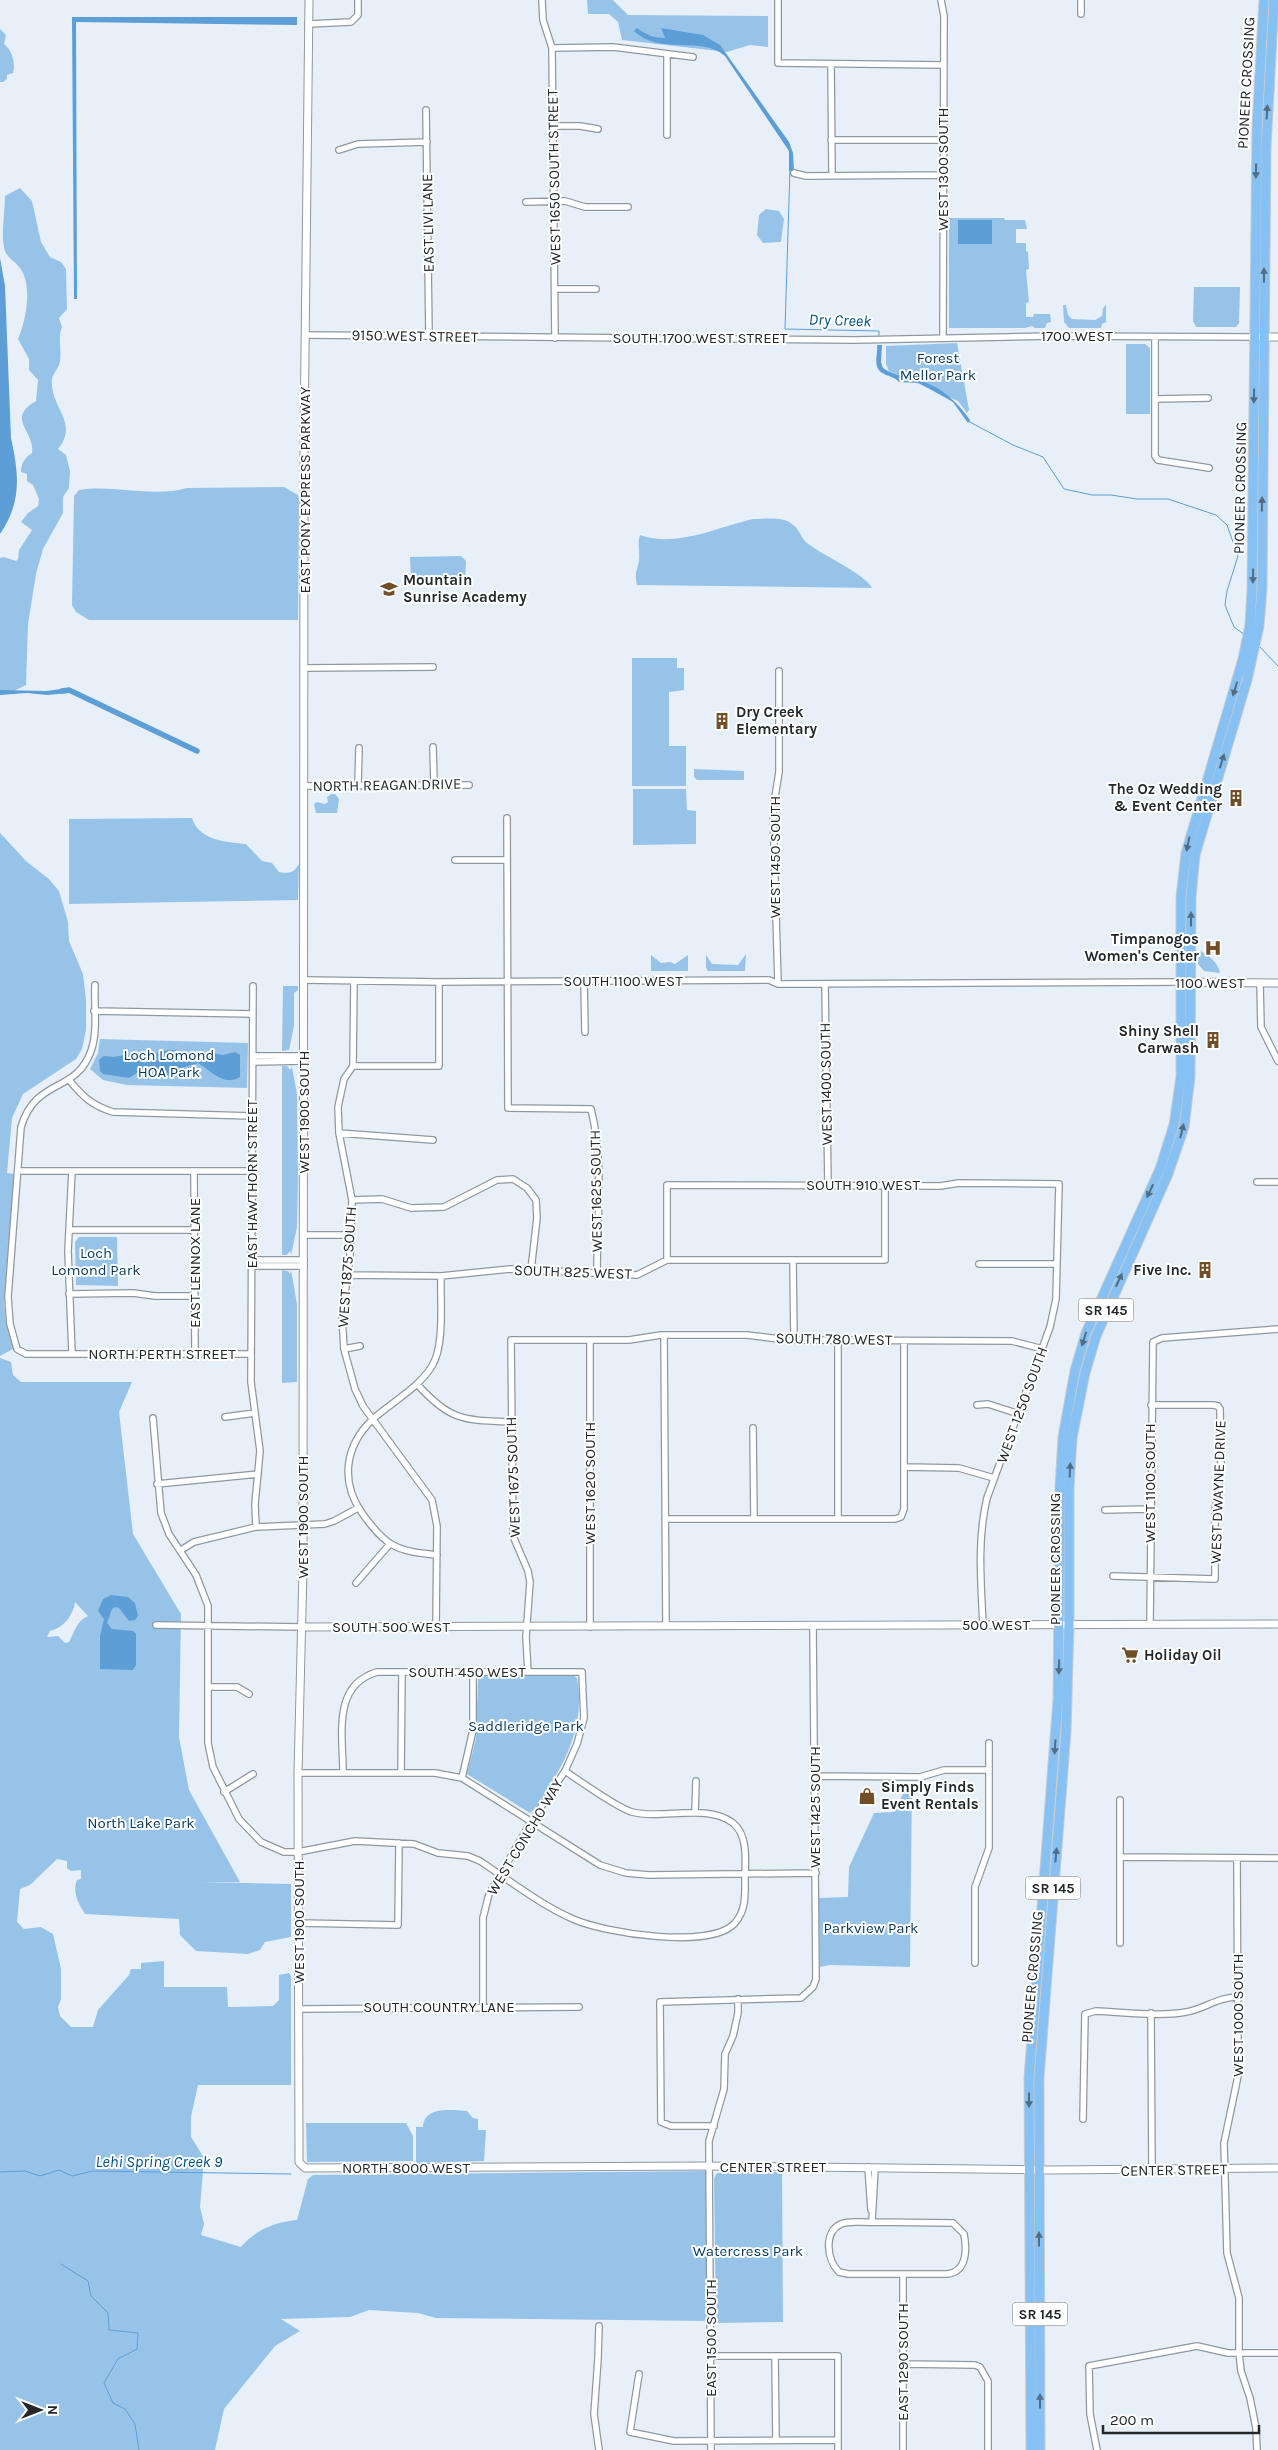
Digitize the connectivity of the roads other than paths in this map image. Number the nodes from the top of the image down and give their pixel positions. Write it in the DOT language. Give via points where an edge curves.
graph roads {
  1 [pos="309,0"];
  2 [pos="358,0"];
  3 [pos="542,0"];
  4 [pos="778,0"];
  5 [pos="941,0"];
  6 [pos="1081,0"];
  7 [pos="1264,0"];
  8 [pos="1274,0"];
  9 [pos="1081,14"];
  10 [pos="308,24"];
  11 [pos="552,48"];
  12 [pos="667,54"];
  13 [pos="693,57"];
  14 [pos="831,64"];
  15 [pos="943,65"];
  16 [pos="426,110"];
  17 [pos="553,126"];
  18 [pos="598,129"];
  19 [pos="667,135"];
  20 [pos="831,140"];
  21 [pos="943,140"];
  22 [pos="426,142"];
  23 [pos="339,150"];
  24 [pos="832,171"];
  25 [pos="794,173"];
  26 [pos="943,175"];
  27 [pos="526,202"];
  28 [pos="554,202"];
  29 [pos="628,207"];
  30 [pos="554,289"];
  31 [pos="596,289"];
  32 [pos="305,335"];
  33 [pos="429,336"];
  34 [pos="1155,336"];
  35 [pos="1259,337"];
  36 [pos="1278,337"];
  37 [pos="525,338"];
  38 [pos="555,338"];
  39 [pos="943,338"];
  40 [pos="875,340"];
  41 [pos="1208,398"];
  42 [pos="1155,399"];
  43 [pos="1209,468"];
  44 [pos="305,668"];
  45 [pos="433,668"];
  46 [pos="779,671"];
  47 [pos="433,747"];
  48 [pos="359,748"];
  49 [pos="470,784"];
  50 [pos="434,785"];
  51 [pos="305,786"];
  52 [pos="358,786"];
  53 [pos="507,818"];
  54 [pos="455,860"];
  55 [pos="507,860"];
  56 [pos="304,980"];
  57 [pos="354,981"];
  58 [pos="508,981"];
  59 [pos="584,981"];
  60 [pos="439,982"];
  61 [pos="1186,982"];
  62 [pos="1099,983"];
  63 [pos="1260,983"];
  64 [pos="1278,983"];
  65 [pos="778,984"];
  66 [pos="825,984"];
  67 [pos="95,985"];
  68 [pos="253,986"];
  69 [pos="94,1011"];
  70 [pos="253,1014"];
  71 [pos="585,1032"];
  72 [pos="304,1058"];
  73 [pos="253,1059"];
  74 [pos="1278,1061"];
  75 [pos="354,1066"];
  76 [pos="70,1081"];
  77 [pos="252,1116"];
  78 [pos="338,1133"];
  79 [pos="433,1140"];
  80 [pos="72,1170"];
  81 [pos="18,1171"];
  82 [pos="194,1171"];
  83 [pos="252,1171"];
  84 [pos="1257,1182"];
  85 [pos="1278,1182"];
  86 [pos="1059,1184"];
  87 [pos="828,1185"];
  88 [pos="885,1185"];
  89 [pos="352,1200"];
  90 [pos="70,1230"];
  91 [pos="195,1230"];
  92 [pos="304,1235"];
  93 [pos="352,1235"];
  94 [pos="668,1260"];
  95 [pos="793,1260"];
  96 [pos="252,1263"];
  97 [pos="304,1263"];
  98 [pos="979,1264"];
  99 [pos="1057,1264"];
  100 [pos="531,1270"];
  101 [pos="348,1274"];
  102 [pos="597,1274"];
  103 [pos="441,1276"];
  104 [pos="68,1294"];
  105 [pos="195,1296"];
  106 [pos="1278,1329"];
  107 [pos="664,1335"];
  108 [pos="511,1340"];
  109 [pos="590,1340"];
  110 [pos="794,1340"];
  111 [pos="838,1341"];
  112 [pos="904,1341"];
  113 [pos="360,1346"];
  114 [pos="344,1349"];
  115 [pos="1043,1349"];
  116 [pos="72,1353"];
  117 [pos="195,1354"];
  118 [pos="251,1354"];
  119 [pos="417,1384"];
  120 [pos="977,1405"];
  121 [pos="1151,1405"];
  122 [pos="255,1414"];
  123 [pos="1019,1414"];
  124 [pos="225,1417"];
  125 [pos="153,1418"];
  126 [pos="372,1420"];
  127 [pos="511,1422"];
  128 [pos="753,1428"];
  129 [pos="904,1467"];
  130 [pos="258,1474"];
  131 [pos="994,1478"];
  132 [pos="157,1484"];
  133 [pos="358,1508"];
  134 [pos="1150,1509"];
  135 [pos="1105,1510"];
  136 [pos="665,1519"];
  137 [pos="754,1519"];
  138 [pos="838,1519"];
  139 [pos="303,1525"];
  140 [pos="256,1527"];
  141 [pos="389,1545"];
  142 [pos="180,1550"];
  143 [pos="437,1555"];
  144 [pos="1113,1576"];
  145 [pos="1150,1576"];
  146 [pos="356,1583"];
  147 [pos="1150,1624"];
  148 [pos="1278,1624"];
  149 [pos="156,1625"];
  150 [pos="982,1625"];
  151 [pos="1064,1625"];
  152 [pos="208,1626"];
  153 [pos="666,1626"];
  154 [pos="814,1626"];
  155 [pos="301,1627"];
  156 [pos="436,1627"];
  157 [pos="527,1627"];
  158 [pos="590,1627"];
  159 [pos="402,1672"];
  160 [pos="473,1672"];
  161 [pos="528,1672"];
  162 [pos="582,1672"];
  163 [pos="208,1687"];
  164 [pos="249,1694"];
  165 [pos="989,1743"];
  166 [pos="988,1770"];
  167 [pos="565,1771"];
  168 [pos="298,1773"];
  169 [pos="343,1773"];
  170 [pos="400,1773"];
  171 [pos="254,1774"];
  172 [pos="815,1776"];
  173 [pos="462,1778"];
  174 [pos="696,1780"];
  175 [pos="224,1792"];
  176 [pos="1120,1800"];
  177 [pos="695,1813"];
  178 [pos="531,1822"];
  179 [pos="399,1843"];
  180 [pos="298,1852"];
  181 [pos="1120,1857"];
  182 [pos="1237,1858"];
  183 [pos="1278,1858"];
  184 [pos="816,1873"];
  185 [pos="500,1874"];
  186 [pos="746,1875"];
  187 [pos="299,1923"];
  188 [pos="1120,1943"];
  189 [pos="975,1963"];
  190 [pos="1238,1997"];
  191 [pos="738,1999"];
  192 [pos="483,2007"];
  193 [pos="579,2007"];
  194 [pos="299,2009"];
  195 [pos="1151,2013"];
  196 [pos="1084,2119"];
  197 [pos="714,2126"];
  198 [pos="299,2162"];
  199 [pos="710,2166"];
  200 [pos="515,2168"];
  201 [pos="872,2168"];
  202 [pos="1278,2168"];
  203 [pos="1225,2169"];
  204 [pos="1034,2170"];
  205 [pos="1152,2170"];
  206 [pos="872,2220"];
  207 [pos="903,2274"];
  208 [pos="598,2326"];
  209 [pos="1239,2353"];
  210 [pos="1278,2353"];
  211 [pos="711,2356"];
  212 [pos="775,2356"];
  213 [pos="903,2364"];
  214 [pos="639,2374"];
  215 [pos="776,2440"];
  216 [pos="838,2440"];
  217 [pos="711,2441"];
  218 [pos="599,2450"];
  219 [pos="711,2450"];
  220 [pos="838,2450"];
  221 [pos="903,2450"];
  222 [pos="988,2450"];
  223 [pos="1031,2450"];
  224 [pos="1040,2450"];
  225 [pos="1097,2450"];
  226 [pos="1257,2450"];
  1 -- 10 [label="street, EAST PONY EXPRESS PARKWAY"];
  2 -- 10 [label="street" via="355,20"];
  3 -- 11 [label="street, WEST 1650 SOUTH STREET" via="543,19"];
  4 -- 14 [label="street" via="778,63"];
  5 -- 15 [label="street, WEST 1300 SOUTH" via="944,16"];
  6 -- 9 [label="street"];
  7 -- 35 [label="highway, PIONEER CROSSING / SR 145, one-way" via="1257,128"];
  35 -- 8 [label="highway, PIONEER CROSSING / SR 145, one-way" via="1264,324 1266,128"];
  10 -- 32 [label="street, EAST PONY EXPRESS PARKWAY"];
  11 -- 12 [label="street" via="613,47"];
  11 -- 17 [label="street, WEST 1650 SOUTH STREET"];
  12 -- 13 [label="street"];
  12 -- 19 [label="street"];
  14 -- 15 [label="street"];
  14 -- 20 [label="street"];
  15 -- 21 [label="street, WEST 1300 SOUTH"];
  16 -- 22 [label="street, EAST LIVI LANE"];
  17 -- 18 [label="street"];
  17 -- 28 [label="street, WEST 1650 SOUTH STREET"];
  20 -- 21 [label="street"];
  20 -- 24 [label="street"];
  21 -- 26 [label="street, WEST 1300 SOUTH"];
  22 -- 23 [label="street" via="358,144"];
  22 -- 33 [label="street, EAST LIVI LANE"];
  25 -- 26 [label="street" via="806,176"];
  26 -- 39 [label="street, WEST 1300 SOUTH"];
  27 -- 28 [label="street"];
  28 -- 29 [label="street" via="572,202 585,207"];
  28 -- 30 [label="street, WEST 1650 SOUTH STREET"];
  30 -- 31 [label="street"];
  30 -- 38 [label="street, WEST 1650 SOUTH STREET"];
  32 -- 33 [label="street, 9150 WEST STREET"];
  32 -- 44 [label="street, EAST PONY EXPRESS PARKWAY"];
  33 -- 37 [label="street, 9150 WEST STREET"];
  34 -- 35 [label="street, 1700 WEST"];
  34 -- 39 [label="street, 1700 WEST"];
  34 -- 42 [label="street"];
  35 -- 36 [label="street, 1700 WEST"];
  35 -- 61 [label="highway, PIONEER CROSSING / SR 145" via="1262,589 1247,680 1196,848"];
  37 -- 38 [label="street, SOUTH 1700 WEST STREET"];
  38 -- 40 [label="street, SOUTH 1700 WEST STREET"];
  39 -- 40 [label="street, 1700 WEST"];
  41 -- 42 [label="street"];
  42 -- 43 [label="street" via="1155,456 1158,460"];
  44 -- 45 [label="street"];
  44 -- 51 [label="street, EAST PONY EXPRESS PARKWAY"];
  46 -- 65 [label="street, WEST 1450 SOUTH" via="779,772 773,810"];
  47 -- 50 [label="street"];
  48 -- 52 [label="street"];
  49 -- 50 [label="street, NORTH REAGAN DRIVE"];
  50 -- 52 [label="street, NORTH REAGAN DRIVE"];
  51 -- 52 [label="street, NORTH REAGAN DRIVE"];
  51 -- 56 [label="street, EAST PONY EXPRESS PARKWAY"];
  53 -- 55 [label="street"];
  54 -- 55 [label="street"];
  55 -- 58 [label="street"];
  56 -- 57 [label="street, SOUTH 1100 WEST"];
  56 -- 72 [label="street, WEST 1900 SOUTH"];
  57 -- 60 [label="street, SOUTH 1100 WEST"];
  57 -- 75 [label="street"];
  58 -- 59 [label="street, SOUTH 1100 WEST"];
  58 -- 60 [label="street, SOUTH 1100 WEST"];
  58 -- 102 [label="street, WEST 1625 SOUTH" via="508,1108 591,1109 598,1151"];
  59 -- 65 [label="street, SOUTH 1100 WEST" via="769,980"];
  59 -- 71 [label="street"];
  60 -- 75 [label="street" via="439,1066"];
  61 -- 62 [label="street, 1100 WEST"];
  61 -- 63 [label="street, 1100 WEST"];
  61 -- 151 [label="highway, PIONEER CROSSING / SR 145" via="1181,1077 1174,1125 1160,1169 1086,1333 1068,1406 1060,1487"];
  62 -- 66 [label="street, SOUTH 1100 WEST"];
  63 -- 64 [label="street, 1100 WEST"];
  63 -- 74 [label="street" via="1261,1027"];
  65 -- 66 [label="street, SOUTH 1100 WEST"];
  66 -- 87 [label="street, WEST 1400 SOUTH"];
  67 -- 69 [label="street"];
  68 -- 70 [label="street, EAST HAWTHORN STREET"];
  69 -- 70 [label="street"];
  69 -- 76 [label="street" via="91,1052 86,1064"];
  70 -- 73 [label="street, EAST HAWTHORN STREET"];
  72 -- 73 [label="street"];
  72 -- 92 [label="street, WEST 1900 SOUTH"];
  73 -- 77 [label="street, EAST HAWTHORN STREET"];
  75 -- 78 [label="street, WEST 1875 SOUTH" via="344,1079 339,1095"];
  76 -- 77 [label="street" via="84,1099 98,1108 114,1112"];
  76 -- 81 [label="street" via="50,1089 31,1104 21,1127"];
  77 -- 83 [label="street, EAST HAWTHORN STREET"];
  78 -- 79 [label="street"];
  78 -- 89 [label="street, WEST 1875 SOUTH"];
  80 -- 81 [label="street"];
  80 -- 82 [label="street"];
  80 -- 90 [label="street"];
  81 -- 116 [label="street, NORTH PERTH STREET" via="8,1304 14,1338 21,1353"];
  82 -- 83 [label="street"];
  82 -- 91 [label="street, EAST LENNOX LANE"];
  83 -- 96 [label="street, EAST HAWTHORN STREET"];
  84 -- 85 [label="street"];
  86 -- 88 [label="street, SOUTH 910 WEST"];
  86 -- 99 [label="street, WEST 1250 SOUTH"];
  87 -- 88 [label="street, SOUTH 910 WEST"];
  87 -- 94 [label="street, SOUTH 910 WEST" via="667,1184"];
  88 -- 95 [label="street, SOUTH 825 WEST" via="885,1260"];
  89 -- 93 [label="street, WEST 1875 SOUTH"];
  89 -- 100 [label="street" via="382,1199 411,1208 444,1207 497,1180 512,1179 527,1188 536,1200"];
  90 -- 91 [label="street"];
  90 -- 104 [label="street"];
  91 -- 105 [label="street, EAST LENNOX LANE"];
  92 -- 93 [label="street"];
  92 -- 97 [label="street, WEST 1900 SOUTH"];
  93 -- 101 [label="street, WEST 1875 SOUTH"];
  94 -- 95 [label="street, SOUTH 825 WEST"];
  94 -- 102 [label="street, SOUTH 825 WEST" via="637,1275"];
  95 -- 110 [label="street"];
  96 -- 97 [label="street"];
  96 -- 118 [label="street, EAST HAWTHORN STREET"];
  97 -- 139 [label="street, WEST 1900 SOUTH"];
  98 -- 99 [label="street"];
  99 -- 115 [label="street, WEST 1250 SOUTH" via="1056,1300"];
  100 -- 102 [label="street, SOUTH 825 WEST"];
  100 -- 103 [label="street, SOUTH 825 WEST"];
  101 -- 103 [label="street, SOUTH 825 WEST"];
  101 -- 114 [label="street, WEST 1875 SOUTH" via="342,1317"];
  103 -- 119 [label="street" via="439,1344 432,1366"];
  104 -- 105 [label="street"];
  104 -- 116 [label="street"];
  105 -- 117 [label="street, EAST LENNOX LANE"];
  106 -- 121 [label="street, WEST 1100 SOUTH" via="1162,1338 1153,1342"];
  107 -- 109 [label="street, SOUTH 780 WEST"];
  107 -- 110 [label="street, SOUTH 780 WEST" via="753,1335"];
  107 -- 136 [label="street"];
  108 -- 109 [label="street, SOUTH 780 WEST"];
  108 -- 127 [label="street, WEST 1675 SOUTH"];
  109 -- 158 [label="street, WEST 1620 SOUTH"];
  110 -- 111 [label="street, SOUTH 780 WEST"];
  111 -- 112 [label="street, SOUTH 780 WEST"];
  111 -- 138 [label="street"];
  112 -- 115 [label="street, SOUTH 780 WEST" via="1012,1341"];
  112 -- 129 [label="street"];
  113 -- 114 [label="street, WEST 1875 SOUTH"];
  114 -- 126 [label="street, WEST 1875 SOUTH" via="355,1389"];
  115 -- 123 [label="street, WEST 1250 SOUTH"];
  116 -- 117 [label="street, NORTH PERTH STREET"];
  117 -- 118 [label="street, NORTH PERTH STREET"];
  118 -- 122 [label="street, EAST HAWTHORN STREET"];
  119 -- 126 [label="street"];
  119 -- 127 [label="street" via="447,1413 472,1421"];
  120 -- 123 [label="street" via="988,1404"];
  121 -- 134 [label="street, WEST 1100 SOUTH"];
  121 -- 145 [label="street, WEST DWAYNE DRIVE" via="1218,1406 1221,1466 1216,1511 1215,1579"];
  122 -- 124 [label="street"];
  122 -- 130 [label="street, EAST HAWTHORN STREET" via="260,1451"];
  123 -- 131 [label="street, WEST 1250 SOUTH"];
  125 -- 132 [label="street"];
  126 -- 133 [label="street" via="348,1458 348,1483"];
  126 -- 143 [label="street, WEST 1875 SOUTH" via="432,1500 437,1526"];
  127 -- 157 [label="street, WEST 1675 SOUTH" via="513,1536 530,1582"];
  128 -- 137 [label="street"];
  129 -- 131 [label="street" via="959,1468"];
  129 -- 138 [label="street" via="904,1511 901,1517"];
  130 -- 132 [label="street"];
  130 -- 140 [label="street, EAST HAWTHORN STREET"];
  131 -- 150 [label="street, WEST 1250 SOUTH" via="980,1537"];
  132 -- 142 [label="street" via="164,1524"];
  133 -- 139 [label="street" via="334,1521"];
  133 -- 141 [label="street"];
  134 -- 135 [label="street"];
  134 -- 145 [label="street, WEST 1100 SOUTH"];
  136 -- 137 [label="street"];
  136 -- 153 [label="street"];
  137 -- 138 [label="street"];
  139 -- 140 [label="street"];
  139 -- 155 [label="street, WEST 1900 SOUTH"];
  140 -- 142 [label="street" via="194,1542"];
  141 -- 143 [label="street"];
  141 -- 146 [label="street"];
  142 -- 152 [label="street" via="196,1575 208,1606"];
  143 -- 156 [label="street, WEST 1875 SOUTH"];
  144 -- 145 [label="street"];
  145 -- 147 [label="street, WEST 1100 SOUTH"];
  147 -- 148 [label="street, 500 WEST"];
  147 -- 151 [label="street, 500 WEST"];
  149 -- 152 [label="street, SOUTH 500 WEST"];
  150 -- 151 [label="street, 500 WEST"];
  150 -- 154 [label="street, 500 WEST"];
  151 -- 204 [label="highway, PIONEER CROSSING / SR 145" via="1030,2060"];
  152 -- 155 [label="street, SOUTH 500 WEST"];
  152 -- 163 [label="street"];
  153 -- 154 [label="street, 500 WEST"];
  153 -- 158 [label="street, SOUTH 500 WEST"];
  154 -- 172 [label="street, WEST 1425 SOUTH"];
  155 -- 156 [label="street, SOUTH 500 WEST"];
  155 -- 168 [label="street, WEST 1900 SOUTH"];
  156 -- 157 [label="street, SOUTH 500 WEST"];
  157 -- 158 [label="street, SOUTH 500 WEST"];
  157 -- 161 [label="street, WEST 1675 SOUTH"];
  159 -- 160 [label="street, SOUTH 450 WEST"];
  159 -- 169 [label="street, SOUTH 450 WEST" via="365,1675 347,1696 342,1715"];
  159 -- 170 [label="street"];
  160 -- 161 [label="street, SOUTH 450 WEST"];
  160 -- 173 [label="street" via="473,1730"];
  161 -- 162 [label="street, SOUTH 450 WEST"];
  162 -- 167 [label="street, WEST CONCHO WAY" via="584,1718"];
  163 -- 164 [label="street" via="237,1687"];
  163 -- 175 [label="street" via="208,1743 213,1767"];
  165 -- 166 [label="street"];
  166 -- 172 [label="street" via="944,1770 920,1777"];
  166 -- 189 [label="street" via="989,1848 975,1887"];
  167 -- 177 [label="street" via="632,1812"];
  167 -- 178 [label="street, WEST CONCHO WAY"];
  168 -- 169 [label="street"];
  168 -- 180 [label="street, WEST 1900 SOUTH"];
  169 -- 170 [label="street"];
  170 -- 173 [label="street" via="435,1773"];
  171 -- 175 [label="street"];
  172 -- 184 [label="street, WEST 1425 SOUTH"];
  173 -- 178 [label="street"];
  174 -- 177 [label="street"];
  175 -- 180 [label="street" via="239,1819 256,1838 284,1852"];
  176 -- 181 [label="street"];
  177 -- 186 [label="street" via="723,1817 735,1825 746,1851"];
  178 -- 185 [label="street, WEST CONCHO WAY"];
  178 -- 186 [label="street" via="613,1870 649,1875"];
  179 -- 180 [label="street" via="348,1841"];
  179 -- 185 [label="street" via="468,1856"];
  179 -- 187 [label="street" via="398,1925"];
  180 -- 187 [label="street, WEST 1900 SOUTH"];
  181 -- 182 [label="street"];
  181 -- 188 [label="street"];
  182 -- 183 [label="street"];
  182 -- 190 [label="street, WEST 1000 SOUTH"];
  184 -- 186 [label="street"];
  184 -- 191 [label="street, WEST 1425 SOUTH" via="816,1979 813,1987 801,1998"];
  185 -- 186 [label="street" via="573,1919 617,1933 652,1936 709,1936 733,1925 746,1902"];
  185 -- 192 [label="street, WEST CONCHO WAY" via="489,1894 483,1918"];
  187 -- 194 [label="street, WEST 1900 SOUTH"];
  190 -- 195 [label="street" via="1217,2000 1185,2013"];
  190 -- 203 [label="street, WEST 1000 SOUTH" via="1238,2083 1226,2129"];
  191 -- 197 [label="street, EAST 1500 SOUTH" via="733,2036 725,2054 724,2089"];
  191 -- 197 [label="street" via="660,2002 661,2122 671,2126"];
  192 -- 193 [label="street, SOUTH COUNTRY LANE"];
  192 -- 194 [label="street, SOUTH COUNTRY LANE"];
  194 -- 198 [label="street, WEST 1900 SOUTH"];
  195 -- 196 [label="street" via="1096,2011 1085,2014"];
  195 -- 205 [label="street"];
  197 -- 199 [label="street, EAST 1500 SOUTH" via="709,2141"];
  198 -- 200 [label="street, NORTH 8000 WEST" via="304,2168"];
  199 -- 200 [label="street, CENTER STREET"];
  199 -- 201 [label="street, CENTER STREET"];
  199 -- 211 [label="street, EAST 1500 SOUTH"];
  201 -- 204 [label="street, CENTER STREET"];
  201 -- 206 [label="street"];
  202 -- 203 [label="street, CENTER STREET"];
  203 -- 205 [label="street, CENTER STREET"];
  203 -- 209 [label="street, WEST 1000 SOUTH" via="1227,2253 1239,2298"];
  204 -- 205 [label="street, CENTER STREET"];
  204 -- 223 [label="highway, SR 145"];
  224 -- 204 [label="highway, SR 145, one-way"];
  206 -- 207 [label="street" via="840,2225 832,2233 831,2261 839,2272 848,2274"];
  206 -- 207 [label="street" via="951,2223 962,2230 965,2258 959,2269 951,2274"];
  207 -- 213 [label="street, EAST 1290 SOUTH"];
  208 -- 218 [label="street" via="594,2414"];
  209 -- 210 [label="street"];
  209 -- 225 [label="street" via="1198,2346 1089,2366 1090,2414"];
  209 -- 226 [label="street, WEST 1000 SOUTH" via="1256,2428"];
  211 -- 212 [label="street"];
  211 -- 217 [label="street, EAST 1500 SOUTH"];
  212 -- 215 [label="street"];
  212 -- 216 [label="street" via="838,2356"];
  213 -- 221 [label="street, EAST 1290 SOUTH"];
  213 -- 222 [label="street" via="975,2364 984,2371 988,2381"];
  214 -- 217 [label="street" via="630,2432 665,2440"];
  215 -- 216 [label="street"];
  215 -- 217 [label="street"];
  216 -- 220 [label="street"];
  217 -- 219 [label="street, EAST 1500 SOUTH"];
}
